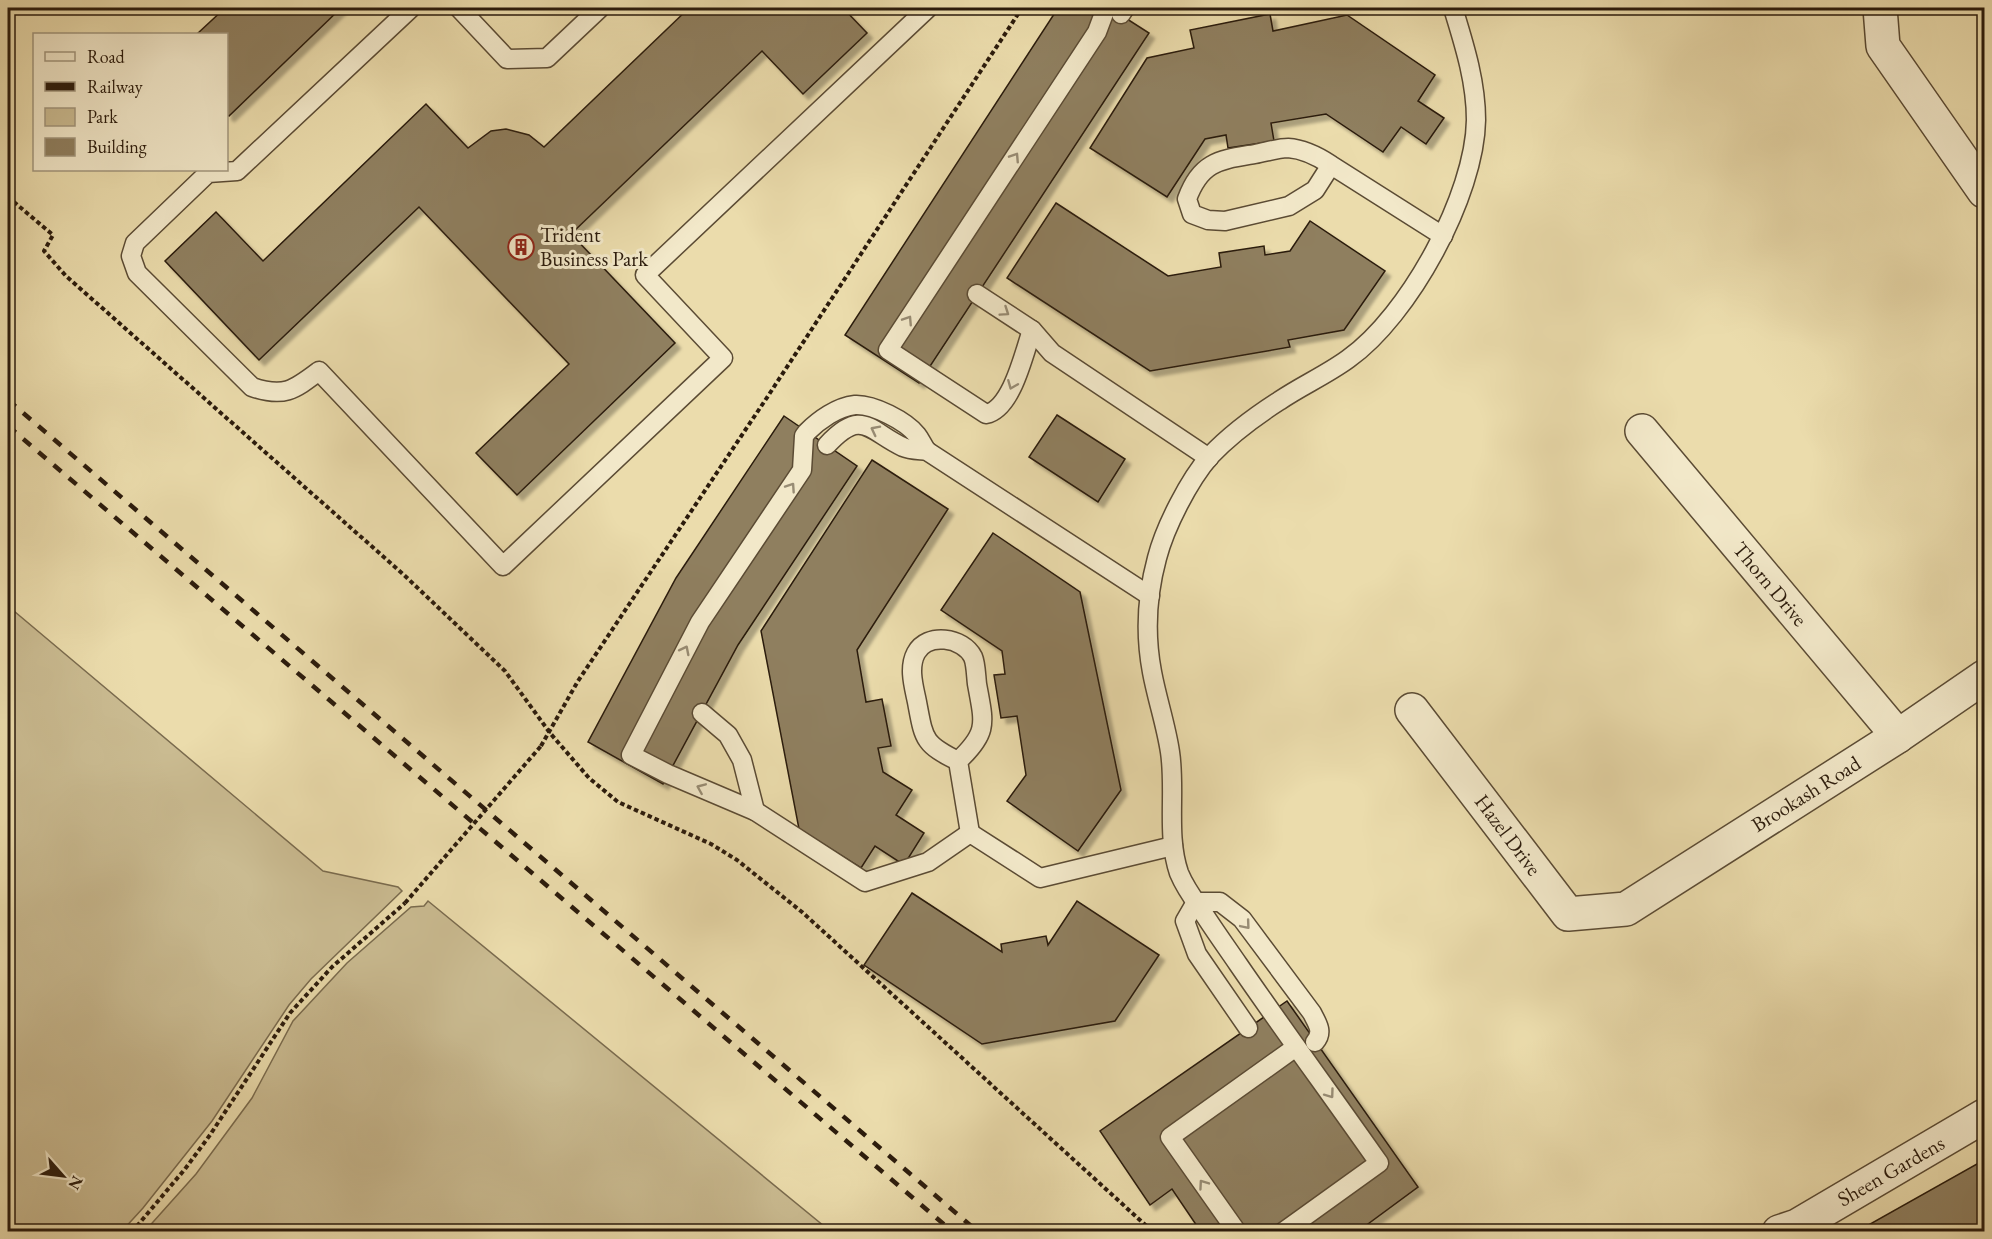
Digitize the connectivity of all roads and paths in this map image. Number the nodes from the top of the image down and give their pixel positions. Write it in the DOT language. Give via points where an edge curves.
graph roads {
  1 [pos="411,8"];
  2 [pos="459,8"];
  3 [pos="600,8"];
  4 [pos="928,8"];
  5 [pos="1022,8"];
  6 [pos="1453,8"];
  7 [pos="1880,8"];
  8 [pos="1117,10"];
  9 [pos="1331,165"];
  10 [pos="1984,192"];
  11 [pos="8,197"];
  12 [pos="1443,236"];
  13 [pos="978,294"];
  14 [pos="1032,330"];
  15 [pos="1642,431"];
  16 [pos="827,446"];
  17 [pos="927,451"];
  18 [pos="1209,458"];
  19 [pos="1150,596"];
  20 [pos="1984,677"];
  21 [pos="1412,710"];
  22 [pos="702,713"];
  23 [pos="550,733"];
  24 [pos="1898,736"];
  25 [pos="958,761"];
  26 [pos="755,811"];
  27 [pos="970,832"];
  28 [pos="1173,846"];
  29 [pos="1196,902"];
  30 [pos="1626,909"];
  31 [pos="1248,1028"];
  32 [pos="1316,1042"];
  33 [pos="1296,1047"];
  34 [pos="1984,1116"];
  35 [pos="1792,1230"];
  36 [pos="132,1232"];
  37 [pos="1153,1232"];
  38 [pos="1237,1232"];
  39 [pos="1283,1232"];
  1 -- 4 [label="lane" via="237,171 208,173 135,243 131,256 137,273 252,387 286,392 319,371 503,566 723,358 645,274"];
  2 -- 3 [label="lane" via="507,59 547,58"];
  5 -- 23 [label="path" via="578,681"];
  6 -- 12 [label="lane" via="1470,67 1476,118 1474,147 1462,191"];
  7 -- 10 [label="street" via="1882,46"];
  14 -- 8 [label="lane, one-way" via="1002,405 986,414 888,350 1097,32"];
  9 -- 9 [label="lane" via="1315,190 1289,206 1225,221 1208,220 1192,214 1187,199 1193,182 1221,160 1288,148"];
  9 -- 12 [label="lane"];
  11 -- 23 [label="path" via="53,235 44,251 66,276 403,574 505,671"];
  12 -- 18 [label="lane" via="1399,305 1364,347 1246,424"];
  13 -- 14 [label="lane, one-way"];
  14 -- 18 [label="lane" via="1053,353"];
  15 -- 24 [label="street, Thorn Drive"];
  17 -- 16 [label="lane, one-way" via="905,448 860,424 837,434"];
  17 -- 19 [label="lane"];
  26 -- 17 [label="lane, one-way" via="631,755 700,622 802,470 807,432 836,411 855,405 877,409 898,420 916,434"];
  18 -- 19 [label="lane" via="1170,522 1157,557"];
  19 -- 28 [label="lane" via="1152,670 1170,756"];
  20 -- 24 [label="street, Brookash Road"];
  21 -- 30 [label="street, Hazel Drive" via="1568,914"];
  22 -- 26 [label="lane" via="728,735 742,760"];
  23 -- 36 [label="path, bridge" via="405,903 332,967 290,1013 210,1135"];
  23 -- 37 [label="path" via="589,777 618,802 720,849 802,912"];
  24 -- 30 [label="street, Brookash Road"];
  25 -- 25 [label="lane" via="939,752 923,736 911,670 916,652 940,638 958,643 972,656 984,722 974,746"];
  25 -- 27 [label="lane"];
  26 -- 27 [label="lane" via="865,882 928,862"];
  27 -- 28 [label="lane" via="1040,878"];
  28 -- 29 [label="lane" via="1180,874"];
  29 -- 31 [label="lane" via="1185,921 1197,954"];
  29 -- 32 [label="lane, one-way" via="1220,902 1242,919 1312,1013 1320,1028"];
  29 -- 33 [label="lane"];
  38 -- 33 [label="lane, one-way" via="1170,1137"];
  33 -- 39 [label="lane, one-way" via="1379,1163"];
  34 -- 35 [label="street, Sheen Gardens"];
}
